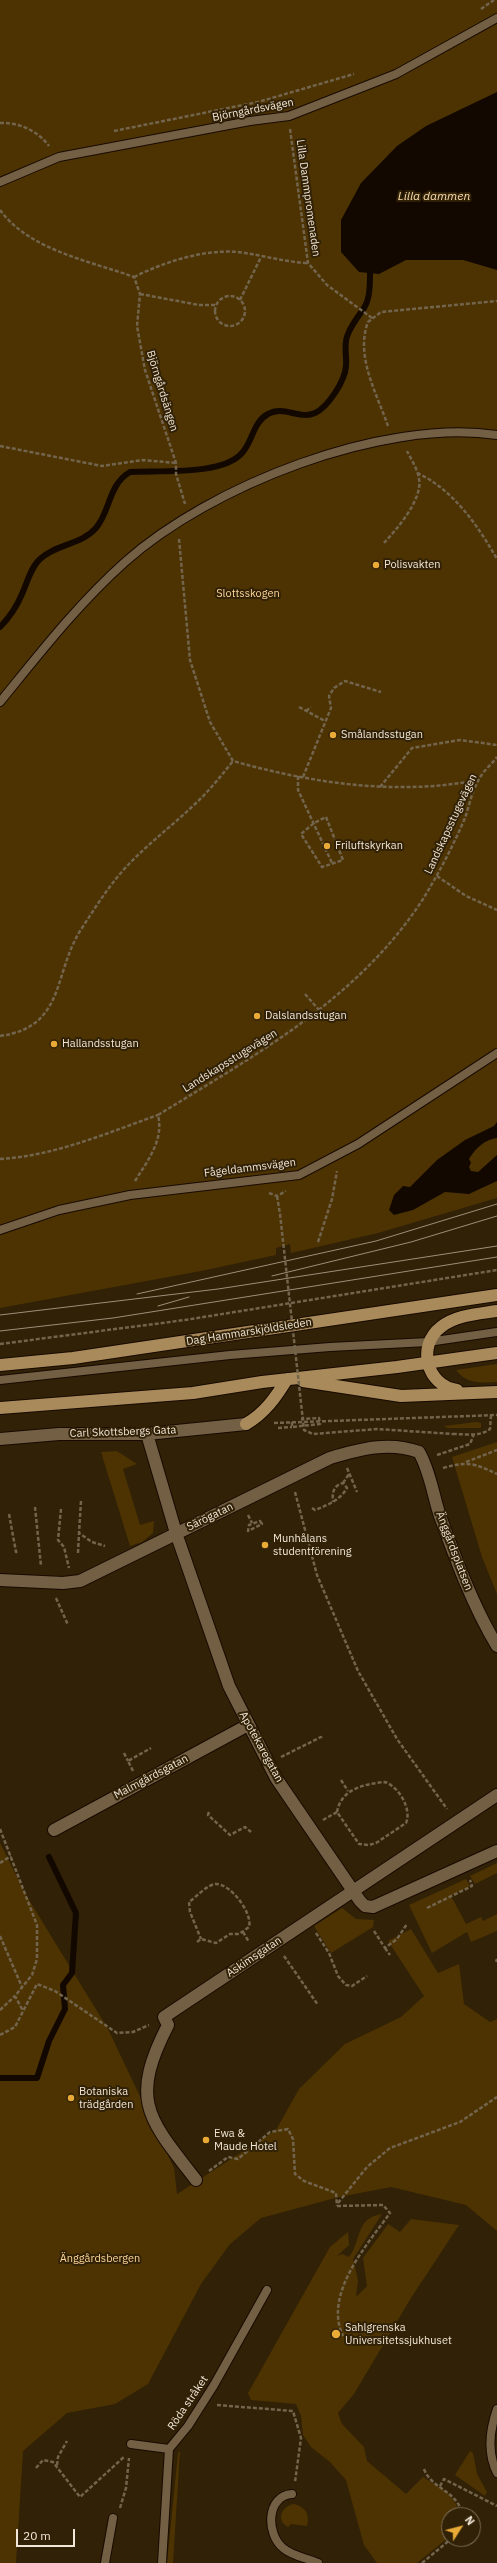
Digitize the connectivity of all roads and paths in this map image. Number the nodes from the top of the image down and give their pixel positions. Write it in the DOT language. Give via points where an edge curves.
graph roads {
  1 [pos="494,0"];
  2 [pos="477,12"];
  3 [pos="497,18"];
  4 [pos="359,72"];
  5 [pos="289,116"];
  6 [pos="0,123"];
  7 [pos="106,133"];
  8 [pos="59,158"];
  9 [pos="0,182"];
  10 [pos="0,210"];
  11 [pos="262,257"];
  12 [pos="308,263"];
  13 [pos="134,277"];
  14 [pos="140,294"];
  15 [pos="240,300"];
  16 [pos="497,301"];
  17 [pos="215,305"];
  18 [pos="372,318"];
  19 [pos="497,435"];
  20 [pos="392,439"];
  21 [pos="0,446"];
  22 [pos="176,463"];
  23 [pos="417,473"];
  24 [pos="188,516"];
  25 [pos="173,525"];
  26 [pos="384,543"];
  27 [pos="497,559"];
  28 [pos="381,692"];
  29 [pos="0,702"];
  30 [pos="299,707"];
  31 [pos="311,707"];
  32 [pos="306,711"];
  33 [pos="325,721"];
  34 [pos="497,745"];
  35 [pos="497,757"];
  36 [pos="233,761"];
  37 [pos="298,776"];
  38 [pos="303,777"];
  39 [pos="478,780"];
  40 [pos="380,787"];
  41 [pos="314,823"];
  42 [pos="332,863"];
  43 [pos="437,876"];
  44 [pos="497,910"];
  45 [pos="305,994"];
  46 [pos="318,1010"];
  47 [pos="0,1036"];
  48 [pos="497,1053"];
  49 [pos="158,1115"];
  50 [pos="340,1154"];
  51 [pos="0,1159"];
  52 [pos="130,1195"];
  53 [pos="277,1196"];
  54 [pos="0,1230"];
  55 [pos="318,1242"];
  56 [pos="497,1270"];
  57 [pos="497,1295"];
  58 [pos="497,1311"];
  59 [pos="497,1332"];
  60 [pos="428,1342"];
  61 [pos="0,1344"];
  62 [pos="497,1353"];
  63 [pos="428,1363"];
  64 [pos="0,1365"];
  65 [pos="287,1379"];
  66 [pos="0,1380"];
  67 [pos="497,1392"];
  68 [pos="472,1393"];
  69 [pos="0,1408"];
  70 [pos="491,1415"];
  71 [pos="497,1415"];
  72 [pos="301,1419"];
  73 [pos="292,1422"];
  74 [pos="246,1424"];
  75 [pos="292,1427"];
  76 [pos="278,1428"];
  77 [pos="147,1434"];
  78 [pos="474,1434"];
  79 [pos="0,1439"];
  80 [pos="497,1450"];
  81 [pos="421,1456"];
  82 [pos="463,1463"];
  83 [pos="347,1468"];
  84 [pos="427,1473"];
  85 [pos="349,1474"];
  86 [pos="497,1474"];
  87 [pos="343,1483"];
  88 [pos="293,1488"];
  89 [pos="357,1492"];
  90 [pos="81,1500"];
  91 [pos="333,1502"];
  92 [pos="35,1507"];
  93 [pos="312,1508"];
  94 [pos="61,1509"];
  95 [pos="246,1512"];
  96 [pos="9,1514"];
  97 [pos="252,1524"];
  98 [pos="79,1533"];
  99 [pos="176,1533"];
  100 [pos="104,1546"];
  101 [pos="19,1552"];
  102 [pos="78,1553"];
  103 [pos="69,1568"];
  104 [pos="0,1580"];
  105 [pos="46,1582"];
  106 [pos="68,1624"];
  107 [pos="497,1646"];
  108 [pos="248,1725"];
  109 [pos="322,1740"];
  110 [pos="151,1748"];
  111 [pos="124,1753"];
  112 [pos="281,1757"];
  113 [pos="128,1761"];
  114 [pos="134,1771"];
  115 [pos="341,1780"];
  116 [pos="348,1791"];
  117 [pos="497,1795"];
  118 [pos="448,1811"];
  119 [pos="208,1812"];
  120 [pos="337,1812"];
  121 [pos="320,1821"];
  122 [pos="0,1829"];
  123 [pos="54,1830"];
  124 [pos="251,1832"];
  125 [pos="497,1851"];
  126 [pos="11,1856"];
  127 [pos="0,1863"];
  128 [pos="467,1874"];
  129 [pos="352,1891"];
  130 [pos="427,1908"];
  131 [pos="308,1921"];
  132 [pos="407,1924"];
  133 [pos="374,1931"];
  134 [pos="243,1932"];
  135 [pos="0,1936"];
  136 [pos="201,1938"];
  137 [pos="197,1942"];
  138 [pos="250,1942"];
  139 [pos="385,1948"];
  140 [pos="280,1950"];
  141 [pos="390,1955"];
  142 [pos="367,1976"];
  143 [pos="22,1987"];
  144 [pos="15,1996"];
  145 [pos="318,2005"];
  146 [pos="0,2010"];
  147 [pos="24,2011"];
  148 [pos="164,2018"];
  149 [pos="0,2035"];
  150 [pos="497,2097"];
  151 [pos="196,2180"];
  152 [pos="337,2206"];
  153 [pos="267,2290"];
  154 [pos="344,2336"];
  155 [pos="203,2404"];
  156 [pos="497,2409"];
  157 [pos="67,2441"];
  158 [pos="131,2444"];
  159 [pos="169,2449"];
  160 [pos="57,2466"];
  161 [pos="36,2468"];
  162 [pos="424,2469"];
  163 [pos="497,2472"];
  164 [pos="440,2486"];
  165 [pos="292,2494"];
  166 [pos="497,2506"];
  167 [pos="460,2507"];
  168 [pos="113,2518"];
  169 [pos="441,2547"];
  170 [pos="105,2563"];
  171 [pos="162,2563"];
  172 [pos="318,2563"];
  173 [pos="422,2563"];
  1 -- 2 [label="path"];
  3 -- 5 [label="lane, Björngårdsvägen" via="396,74"];
  4 -- 7 [label="path" via="258,102"];
  5 -- 8 [label="lane, Björngårdsvägen" via="250,121"];
  5 -- 12 [label="path, Lilla Dammpromenaden"];
  6 -- 8 [label="path" via="13,122 42,135"];
  8 -- 9 [label="lane, Björngårdsvägen"];
  10 -- 13 [label="path" via="9,222 45,245"];
  11 -- 12 [label="path"];
  11 -- 13 [label="path" via="237,252 210,254 158,266"];
  11 -- 15 [label="path"];
  12 -- 18 [label="path, Lilla Dammpromenaden" via="327,285"];
  13 -- 14 [label="path, Björngårdsängen"];
  14 -- 17 [label="path" via="199,305"];
  14 -- 22 [label="path, Björngårdsängen" via="137,326 145,370"];
  15 -- 17 [label="path" via="227,295"];
  15 -- 17 [label="path" via="245,314 240,322 232,326 224,325 217,320"];
  16 -- 18 [label="path" via="381,312"];
  18 -- 20 [label="path" via="364,330 363,347"];
  19 -- 20 [label="lane" via="448,432"];
  20 -- 23 [label="path" via="406,449"];
  20 -- 24 [label="lane" via="283,470"];
  21 -- 22 [label="path" via="102,466 143,460"];
  22 -- 24 [label="path, Björngårdsängen" via="176,474"];
  23 -- 26 [label="path" via="419,486 416,499"];
  23 -- 27 [label="path" via="433,482 457,504 483,536"];
  24 -- 25 [label="lane"];
  25 -- 29 [label="lane" via="101,584 53,636"];
  25 -- 36 [label="path" via="178,535 183,560 190,660 210,722"];
  28 -- 33 [label="path" via="350,682 340,682 329,696 331,708"];
  30 -- 32 [label="path"];
  31 -- 32 [label="path"];
  32 -- 33 [label="path"];
  33 -- 38 [label="path"];
  34 -- 40 [label="path" via="460,740 412,748"];
  35 -- 39 [label="path, Landskapsstugevägen"];
  36 -- 37 [label="path"];
  36 -- 47 [label="path" via="197,803 148,845 108,888 75,941 50,1006 43,1016 26,1030"];
  37 -- 38 [label="path"];
  37 -- 41 [label="path" via="298,790"];
  38 -- 40 [label="path"];
  39 -- 40 [label="path" via="436,787"];
  39 -- 43 [label="path, Landskapsstugevägen" via="463,822"];
  41 -- 42 [label="path"];
  41 -- 42 [label="path" via="301,834 322,867"];
  41 -- 42 [label="path" via="328,818 343,860"];
  43 -- 44 [label="path" via="466,896"];
  43 -- 46 [label="path, Landskapsstugevägen" via="402,929 378,957"];
  45 -- 46 [label="path"];
  46 -- 49 [label="path, Landskapsstugevägen" via="283,1038"];
  48 -- 50 [label="lane, Fågeldammsvägen"];
  49 -- 51 [label="path, Landskapsstugevägen" via="88,1140 16,1158"];
  49 -- 52 [label="path" via="160,1132 153,1152"];
  50 -- 52 [label="lane, Fågeldammsvägen" via="288,1177 240,1180"];
  50 -- 55 [label="path" via="332,1199"];
  52 -- 54 [label="lane, Fågeldammsvägen" via="59,1210"];
  53 -- 72 [label="path, bridge"];
  56 -- 61 [label="path" via="185,1320"];
  57 -- 64 [label="main road, Dag Hammarskjöldsleden" via="73,1358"];
  58 -- 60 [label="main road" via="451,1321 437,1330"];
  59 -- 60 [label="lane"];
  60 -- 63 [label="main road"];
  60 -- 66 [label="lane" via="230,1355"];
  62 -- 63 [label="main road"];
  63 -- 65 [label="main road"];
  63 -- 68 [label="main road" via="431,1374 444,1386"];
  65 -- 68 [label="main road" via="402,1396"];
  65 -- 69 [label="main road" via="187,1394"];
  65 -- 74 [label="main road" via="272,1403"];
  67 -- 68 [label="main road"];
  70 -- 71 [label="path"];
  70 -- 73 [label="path"];
  70 -- 78 [label="path" via="490,1429 482,1434"];
  72 -- 75 [label="path" via="319,1418 320,1424"];
  72 -- 78 [label="path, bridge" via="304,1430 314,1434 377,1429"];
  73 -- 74 [label="path"];
  73 -- 75 [label="path"];
  74 -- 77 [label="street, Carl Skottsbergs Gata"];
  75 -- 76 [label="path"];
  77 -- 79 [label="street, Carl Skottsbergs Gata" via="59,1434"];
  77 -- 99 [label="street, Apotekaregatan"];
  78 -- 81 [label="path" via="470,1444"];
  80 -- 82 [label="path"];
  81 -- 84 [label="street, Änggårdsplatsen"];
  81 -- 99 [label="street, Särögatan" via="398,1446 330,1458"];
  82 -- 84 [label="path"];
  82 -- 86 [label="path" via="475,1464"];
  83 -- 85 [label="path"];
  84 -- 107 [label="street, Änggårdsplatsen" via="440,1516 473,1601"];
  85 -- 87 [label="path"];
  85 -- 89 [label="path"];
  87 -- 91 [label="path" via="334,1488"];
  87 -- 91 [label="path" via="347,1488"];
  88 -- 118 [label="path" via="317,1575 358,1672 397,1739"];
  90 -- 98 [label="path"];
  91 -- 93 [label="path" via="315,1510"];
  92 -- 105 [label="path"];
  94 -- 103 [label="path" via="58,1540 64,1547"];
  95 -- 97 [label="path"];
  96 -- 101 [label="path" via="12,1541 16,1552"];
  97 -- 97 [label="path" via="259,1520 262,1524 248,1531 247,1528"];
  98 -- 100 [label="path"];
  98 -- 102 [label="path"];
  99 -- 105 [label="street, Särögatan" via="80,1581"];
  99 -- 108 [label="street, Apotekaregatan" via="215,1651"];
  104 -- 105 [label="street, Särögatan"];
  105 -- 106 [label="path"];
  108 -- 123 [label="street, Malmgårdsgatan"];
  108 -- 129 [label="street, Apotekaregatan" via="276,1778"];
  109 -- 112 [label="path" via="321,1737"];
  110 -- 113 [label="path"];
  111 -- 113 [label="path"];
  113 -- 114 [label="path"];
  115 -- 116 [label="path"];
  116 -- 120 [label="path" via="341,1798"];
  116 -- 120 [label="path" via="375,1783 390,1784 408,1810 406,1823 376,1843 361,1845"];
  117 -- 129 [label="street, Askimsgatan"];
  119 -- 124 [label="path" via="208,1815 230,1835 245,1827"];
  120 -- 121 [label="path"];
  122 -- 126 [label="path"];
  125 -- 129 [label="street, Apotekaregatan" via="373,1907 366,1906"];
  126 -- 127 [label="path"];
  126 -- 143 [label="path" via="31,1905 38,1932 38,1959 32,1976"];
  128 -- 130 [label="path" via="472,1886"];
  129 -- 131 [label="street, Askimsgatan"];
  131 -- 142 [label="path" via="329,1953 340,1980 352,1986"];
  131 -- 148 [label="street, Askimsgatan"];
  132 -- 139 [label="path" via="397,1939"];
  133 -- 139 [label="path"];
  134 -- 136 [label="path" via="230,1934 216,1943"];
  134 -- 136 [label="path" via="249,1927 249,1914 229,1890 216,1884 189,1902 190,1912"];
  134 -- 138 [label="path"];
  135 -- 143 [label="path"];
  136 -- 137 [label="path"];
  139 -- 141 [label="path"];
  140 -- 145 [label="path"];
  143 -- 144 [label="path"];
  144 -- 146 [label="path"];
  144 -- 147 [label="path"];
  147 -- 148 [label="path" via="37,1984 70,2000 117,2033 133,2032"];
  147 -- 149 [label="path" via="15,2027"];
  148 -- 151 [label="street" via="168,2025 150,2066 146,2097 154,2124"];
  150 -- 152 [label="path" via="460,2122 390,2148 367,2167"];
  151 -- 152 [label="path" via="228,2157 238,2159 270,2132 288,2129 293,2139 294,2174 304,2181 336,2194"];
  152 -- 154 [label="path" via="383,2205 390,2213 358,2257 343,2285 338,2324"];
  153 -- 155 [label="lane, Röda stråket"];
  155 -- 159 [label="lane, Röda stråket"];
  155 -- 165 [label="path" via="293,2411 301,2438"];
  156 -- 163 [label="lane" via="490,2439"];
  157 -- 160 [label="path" via="58,2457"];
  158 -- 159 [label="lane"];
  159 -- 171 [label="lane"];
  160 -- 161 [label="path" via="43,2460"];
  160 -- 168 [label="path" via="69,2486 80,2497 130,2453 126,2488 119,2512"];
  162 -- 164 [label="path" via="426,2476"];
  164 -- 166 [label="path" via="444,2479"];
  164 -- 167 [label="path" via="456,2498"];
  165 -- 172 [label="lane" via="280,2498 273,2507 272,2527 275,2535 284,2549"];
  168 -- 170 [label="lane"];
  169 -- 173 [label="path"];
}
